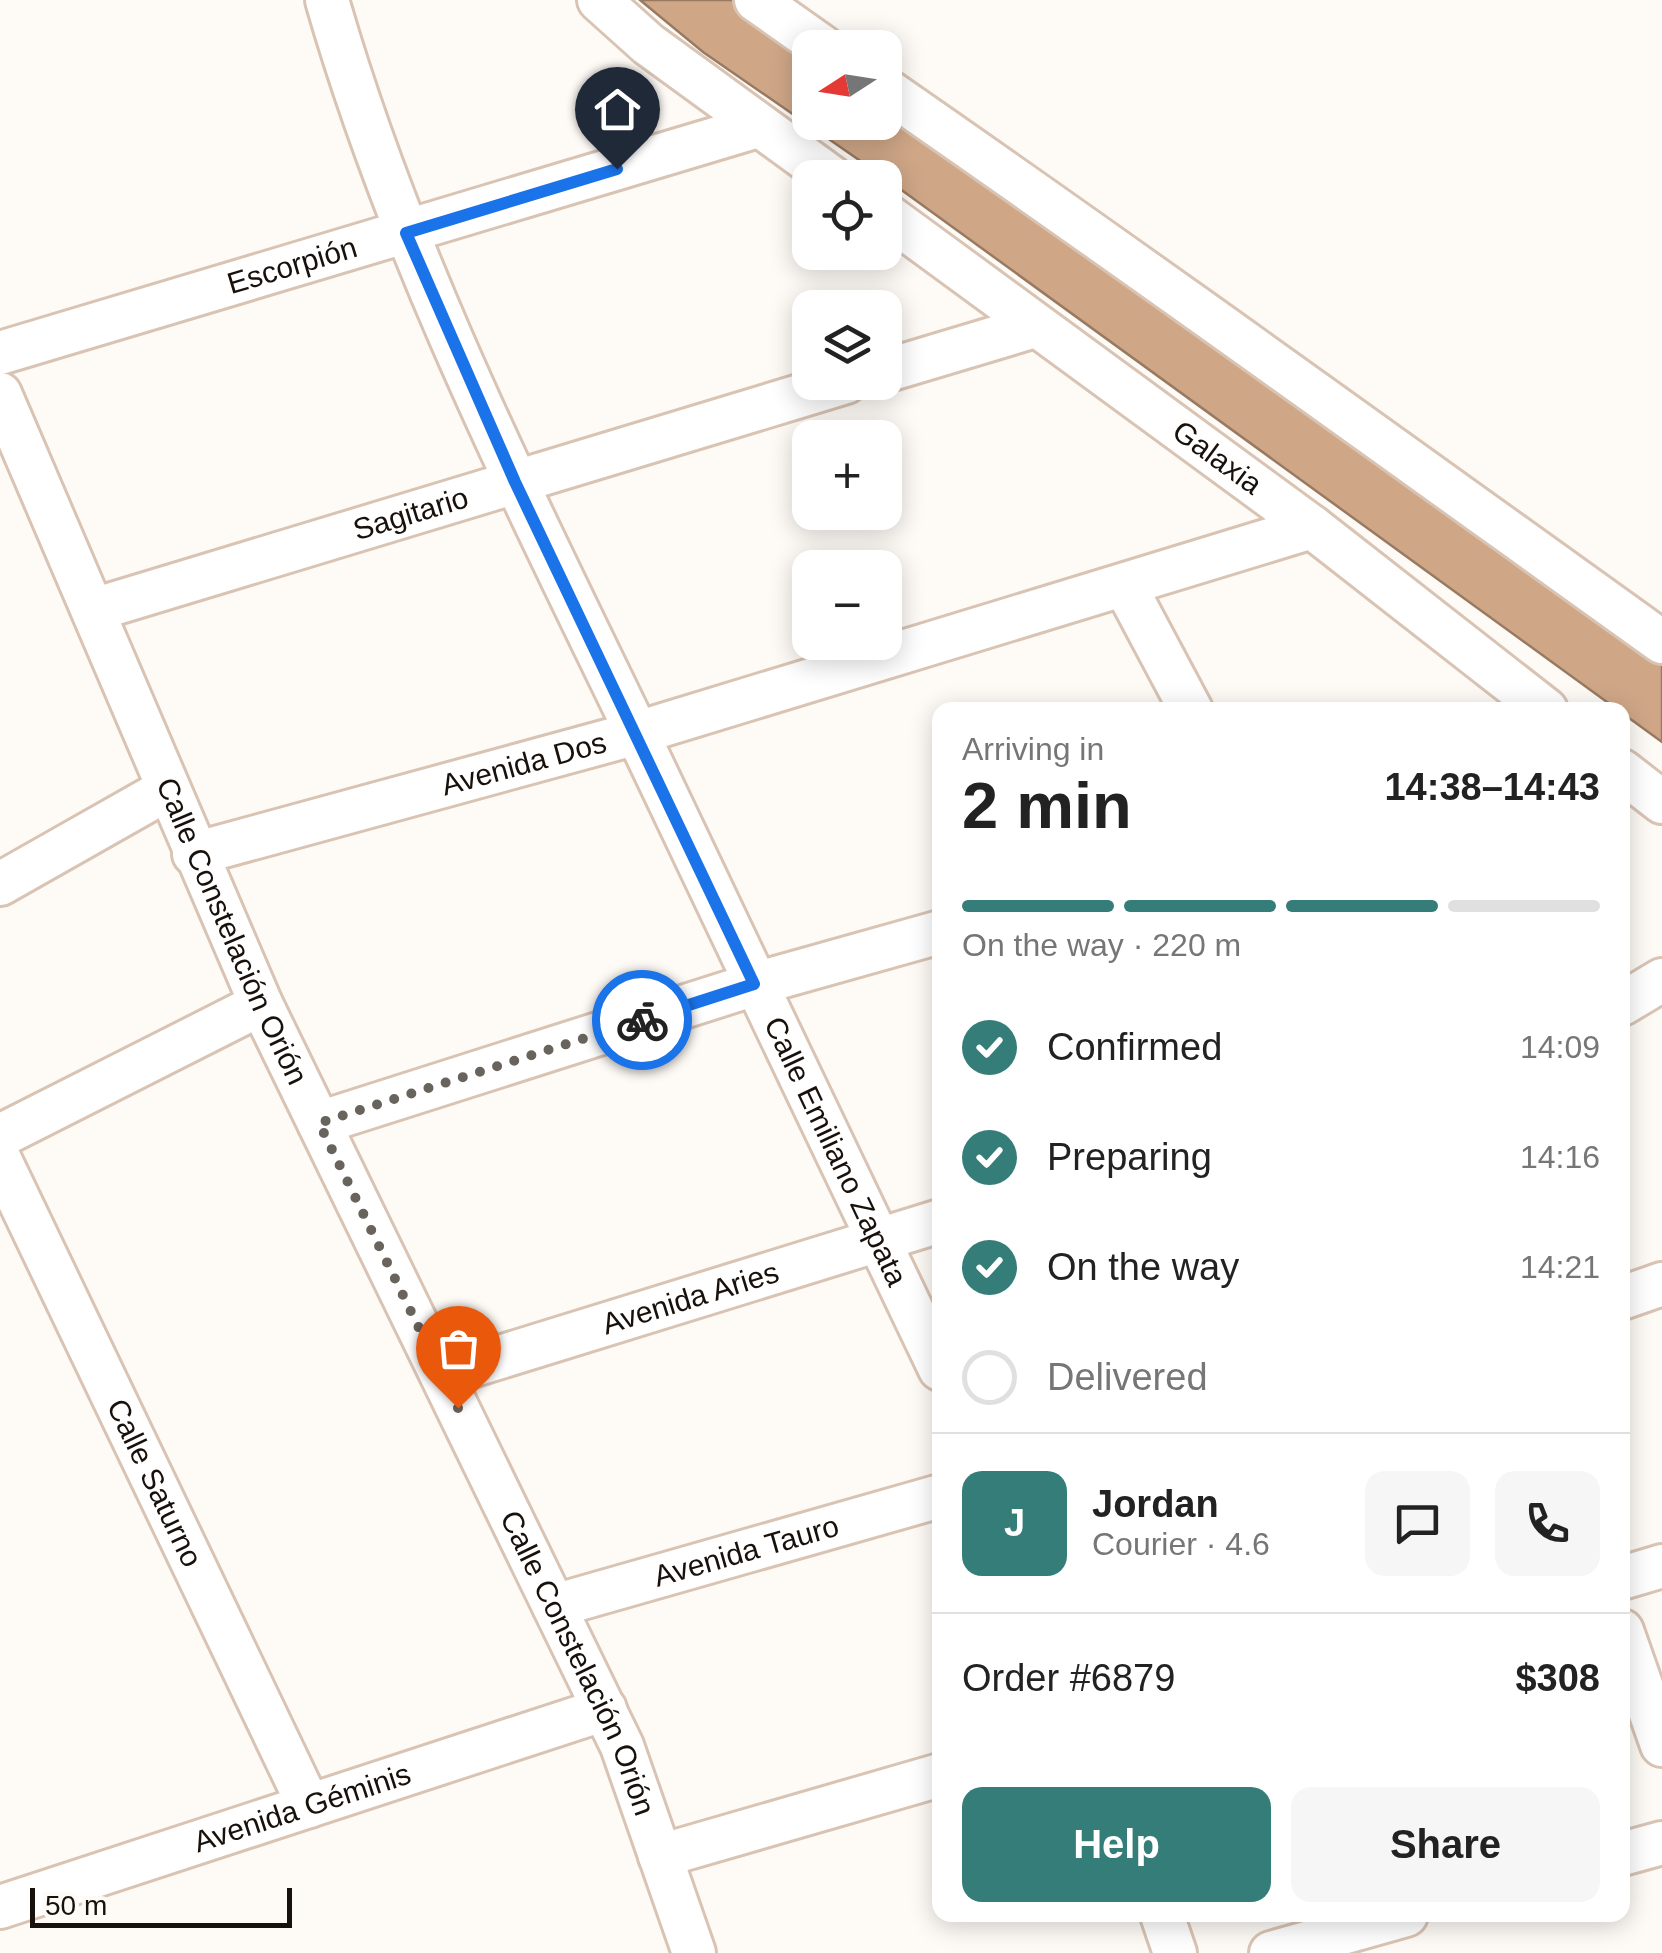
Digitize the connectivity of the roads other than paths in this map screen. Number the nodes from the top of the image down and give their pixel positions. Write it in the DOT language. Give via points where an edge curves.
graph roads {
  1 [pos="327,0"];
  2 [pos="599,0"];
  3 [pos="756,0"];
  4 [pos="798,30"];
  5 [pos="902,102"];
  6 [pos="758,126"];
  7 [pos="806,160"];
  8 [pos="902,227"];
  9 [pos="406,233"];
  10 [pos="1035,326"];
  11 [pos="0,353"];
  12 [pos="902,366"];
  13 [pos="0,394"];
  14 [pos="792,398"];
  15 [pos="515,482"];
  16 [pos="1312,527"];
  17 [pos="1124,586"];
  18 [pos="93,610"];
  19 [pos="1662,642"];
  20 [pos="1187,702"];
  21 [pos="1536,702"];
  22 [pos="636,733"];
  23 [pos="1630,776"];
  24 [pos="166,790"];
  25 [pos="1662,802"];
  26 [pos="194,854"];
  27 [pos="0,884"];
  28 [pos="932,934"];
  29 [pos="1662,980"];
  30 [pos="754,984"];
  31 [pos="1630,999"];
  32 [pos="261,1004"];
  33 [pos="319,1123"];
  34 [pos="0,1136"];
  35 [pos="0,1160"];
  36 [pos="932,1224"];
  37 [pos="877,1240"];
  38 [pos="1662,1284"];
  39 [pos="1630,1295"];
  40 [pos="932,1353"];
  41 [pos="442,1375"];
  42 [pos="932,1498"];
  43 [pos="1662,1566"];
  44 [pos="1630,1576"];
  45 [pos="554,1606"];
  46 [pos="1630,1655"];
  47 [pos="605,1709"];
  48 [pos="1662,1745"];
  49 [pos="932,1777"];
  50 [pos="309,1806"];
  51 [pos="1662,1843"];
  52 [pos="1630,1852"];
  53 [pos="660,1856"];
  54 [pos="0,1908"];
  55 [pos="1164,1922"];
  56 [pos="1381,1922"];
  57 [pos="694,1953"];
  58 [pos="1175,1953"];
  59 [pos="1271,1953"];
  1 -- 9 [label="street, Calle Emiliano Zapata"];
  2 -- 6 [label="street"];
  3 -- 4 [label="street"];
  5 -- 19 [label="street"];
  6 -- 7 [label="street"];
  6 -- 9 [label="street, Escorpión"];
  8 -- 10 [label="street, Galaxia"];
  9 -- 11 [label="street, Escorpión"];
  9 -- 15 [label="street, Calle Emiliano Zapata"];
  10 -- 12 [label="street"];
  10 -- 16 [label="street, Galaxia"];
  13 -- 18 [label="street, Calle Constelación Orión"];
  14 -- 15 [label="street, Sagitario"];
  15 -- 18 [label="street, Sagitario"];
  15 -- 22 [label="street, Calle Emiliano Zapata"];
  16 -- 17 [label="street, Avenida Dos"];
  16 -- 21 [label="street, Galaxia"];
  17 -- 20 [label="street"];
  17 -- 22 [label="street, Avenida Dos"];
  18 -- 24 [label="street, Calle Constelación Orión"];
  22 -- 26 [label="street, Avenida Dos"];
  22 -- 30 [label="street, Calle Emiliano Zapata"];
  23 -- 25 [label="street"];
  24 -- 26 [label="street, Calle Constelación Orión"];
  24 -- 27 [label="street"];
  26 -- 32 [label="street, Calle Constelación Orión"];
  28 -- 30 [label="street"];
  29 -- 31 [label="street"];
  30 -- 33 [label="street"];
  30 -- 37 [label="street, Calle Emiliano Zapata"];
  32 -- 33 [label="street, Calle Constelación Orión"];
  32 -- 34 [label="street"];
  33 -- 41 [label="street, Calle Constelación Orión"];
  35 -- 50 [label="street, Calle Saturno"];
  36 -- 37 [label="street, Avenida Aries"];
  37 -- 40 [label="street, Calle Emiliano Zapata"];
  37 -- 41 [label="street, Avenida Aries"];
  38 -- 39 [label="street"];
  41 -- 45 [label="street, Calle Constelación Orión"];
  42 -- 45 [label="street, Avenida Tauro"];
  43 -- 44 [label="street"];
  45 -- 47 [label="street, Calle Constelación Orión"];
  46 -- 48 [label="street"];
  47 -- 50 [label="street, Avenida Géminis"];
  47 -- 53 [label="street, Calle Constelación Orión"];
  49 -- 53 [label="street"];
  50 -- 54 [label="street, Avenida Géminis"];
  51 -- 52 [label="street"];
  53 -- 57 [label="street, Calle Constelación Orión"];
  55 -- 58 [label="street"];
  56 -- 59 [label="street"];
}
